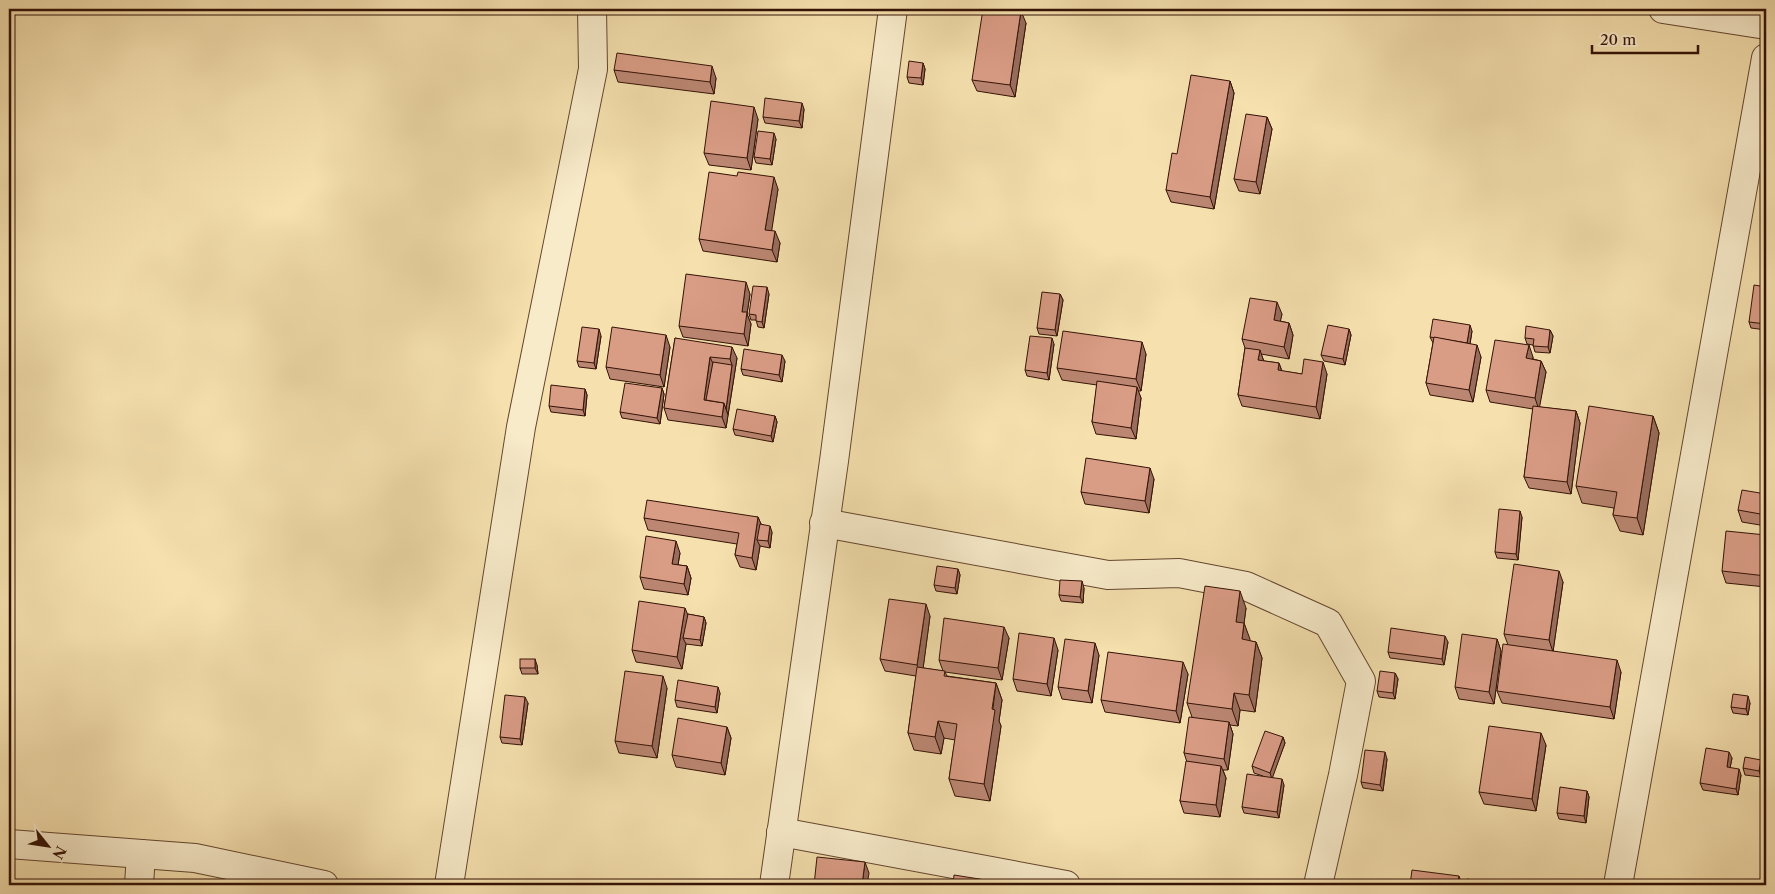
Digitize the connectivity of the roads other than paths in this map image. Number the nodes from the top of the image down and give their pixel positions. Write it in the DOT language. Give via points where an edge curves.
graph roads {
  1 [pos="592,9"];
  2 [pos="893,9"];
  3 [pos="1663,9"];
  4 [pos="1766,25"];
  5 [pos="1766,58"];
  6 [pos="824,523"];
  7 [pos="781,832"];
  8 [pos="9,844"];
  9 [pos="141,854"];
  10 [pos="139,885"];
  11 [pos="324,885"];
  12 [pos="448,885"];
  13 [pos="774,885"];
  14 [pos="1066,885"];
  15 [pos="1318,885"];
  16 [pos="1618,885"];
  1 -- 12 [label="street" via="593,69 521,427"];
  2 -- 6 [label="street"];
  3 -- 4 [label="street"];
  5 -- 16 [label="street"];
  6 -- 7 [label="street"];
  6 -- 15 [label="street" via="1108,575 1179,573 1246,586 1328,623 1361,681"];
  7 -- 13 [label="street"];
  7 -- 14 [label="street"];
  8 -- 9 [label="street"];
  9 -- 10 [label="street"];
  9 -- 11 [label="street" via="195,858"];
}
